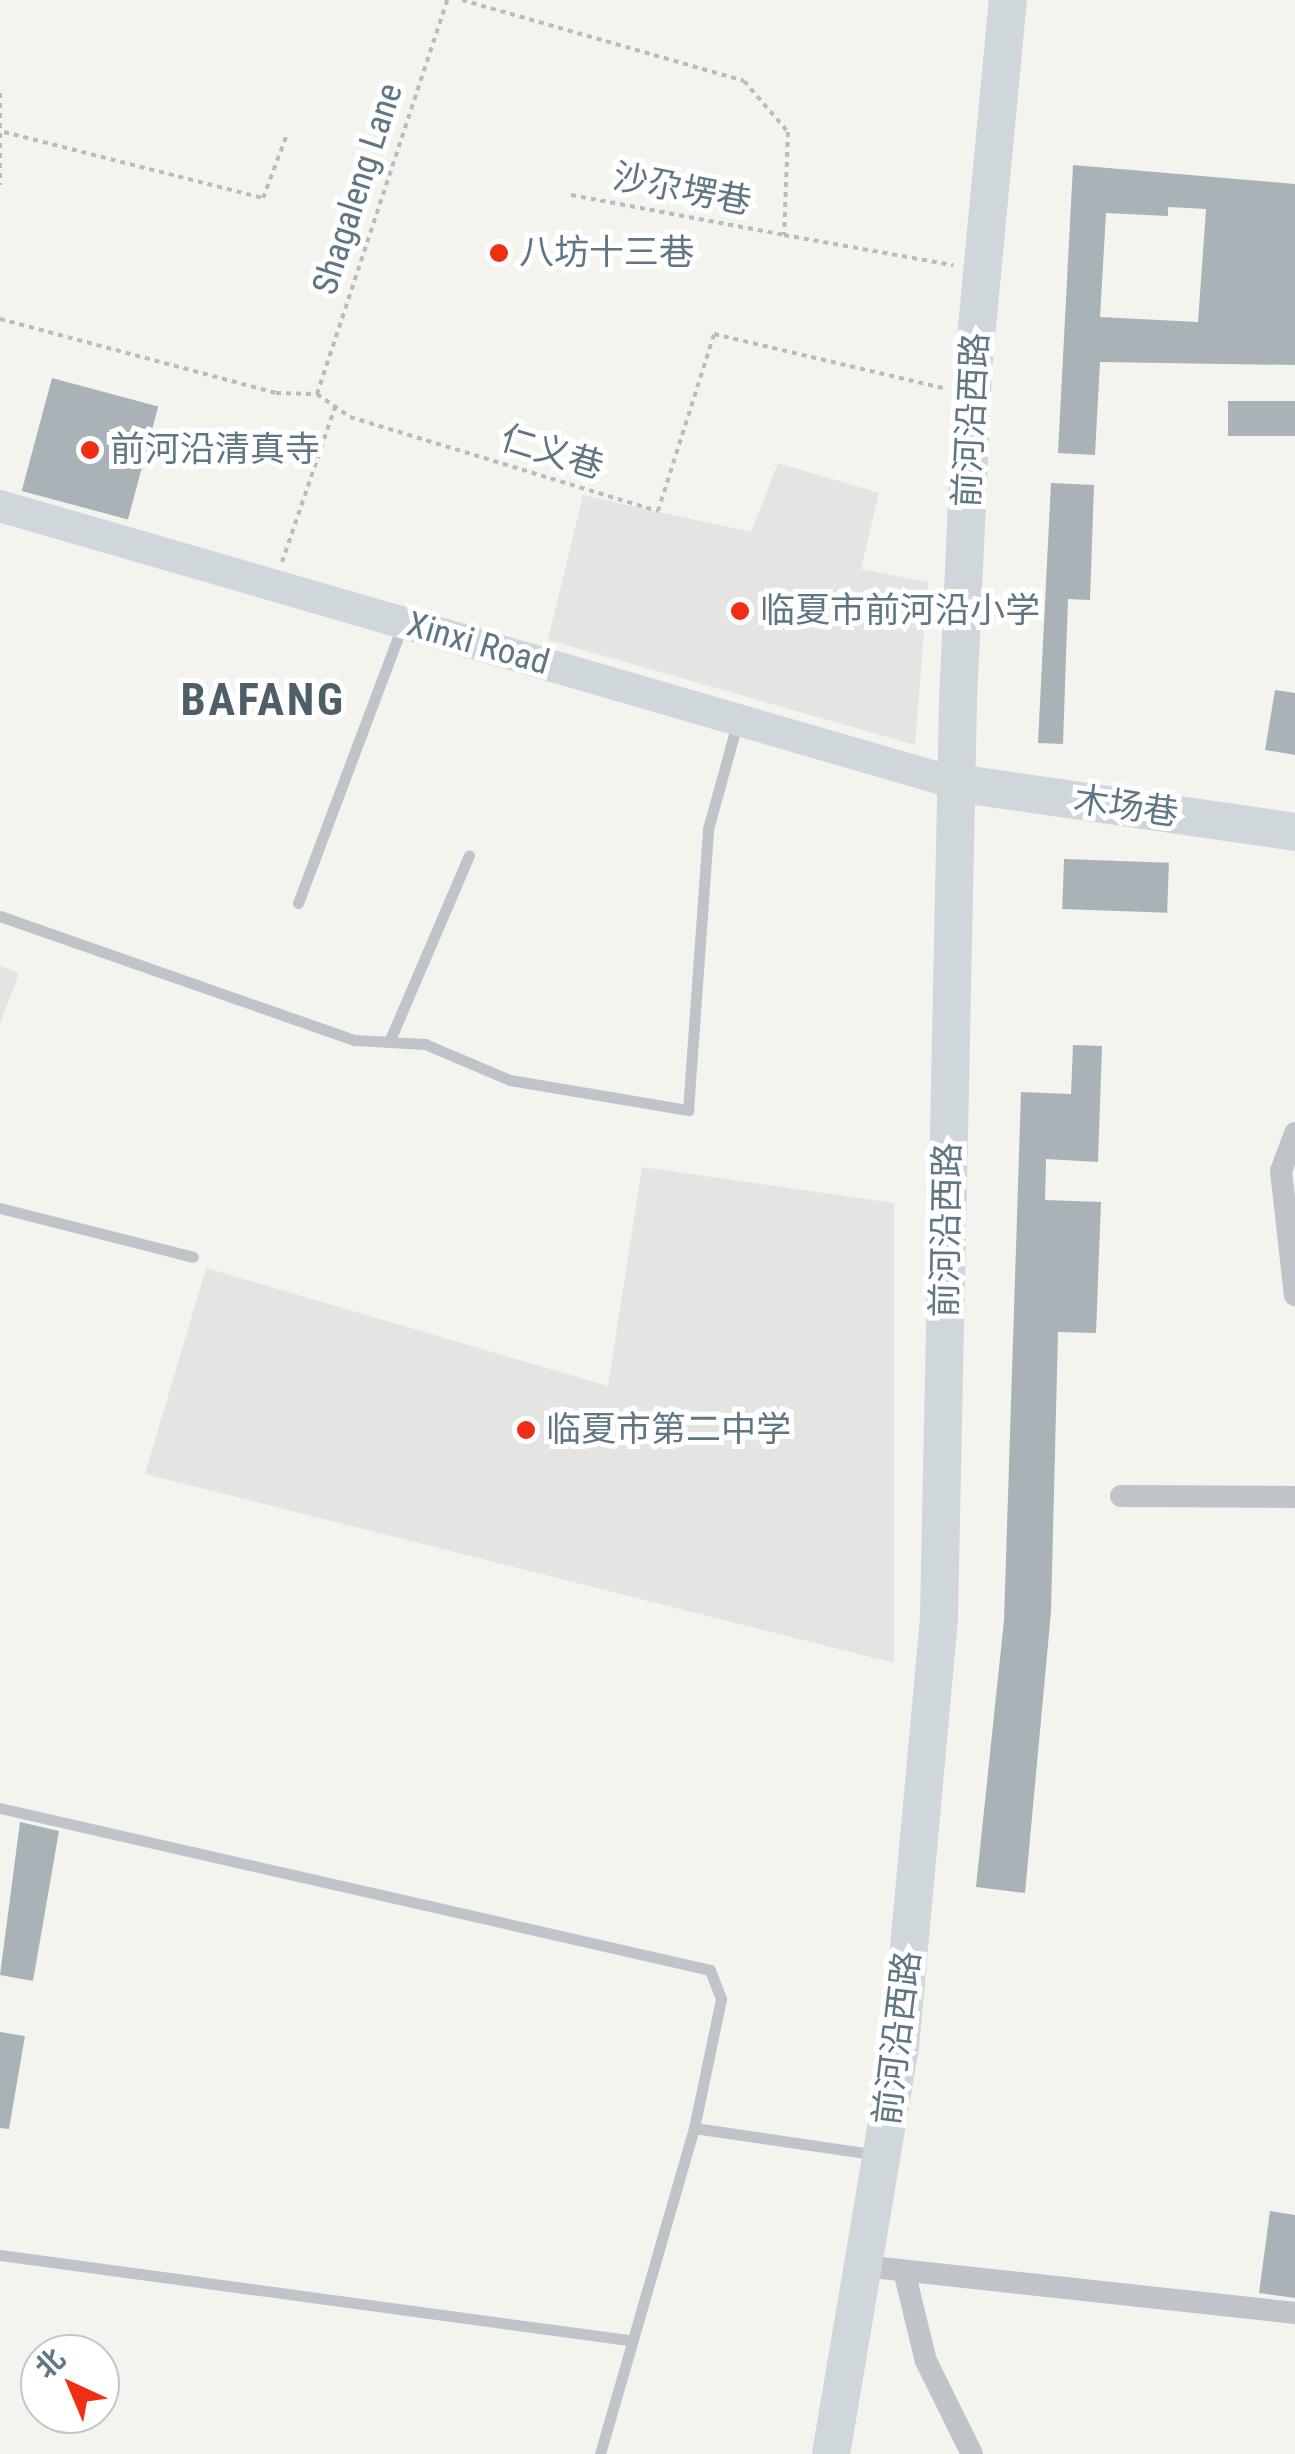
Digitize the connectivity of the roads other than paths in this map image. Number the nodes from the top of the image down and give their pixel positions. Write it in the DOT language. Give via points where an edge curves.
graph roads {
  1 [pos="1008,0"];
  2 [pos="0,506"];
  3 [pos="404,623"];
  4 [pos="738,720"];
  5 [pos="956,783"];
  6 [pos="1295,832"];
  7 [pos="469,855"];
  8 [pos="298,903"];
  9 [pos="0,916"];
  10 [pos="389,1042"];
  11 [pos="1295,1133"];
  12 [pos="0,1208"];
  13 [pos="194,1257"];
  14 [pos="1295,1295"];
  15 [pos="1121,1496"];
  16 [pos="1295,1496"];
  17 [pos="0,1808"];
  18 [pos="694,2128"];
  19 [pos="882,2156"];
  20 [pos="0,2255"];
  21 [pos="863,2266"];
  22 [pos="904,2271"];
  23 [pos="1295,2314"];
  24 [pos="628,2340"];
  25 [pos="600,2454"];
  26 [pos="831,2454"];
  27 [pos="972,2454"];
  1 -- 5 [label="main road, 前河沿西路" via="972,395"];
  2 -- 3 [label="main road, Xinxi Road"];
  3 -- 4 [label="main road, Xinxi Road"];
  3 -- 8 [label="lane"];
  4 -- 5 [label="main road, Xinxi Road"];
  4 -- 10 [label="lane" via="708,829 688,1110 510,1080 425,1044"];
  5 -- 6 [label="main road, 木场巷"];
  5 -- 19 [label="main road, 前河沿西路" via="939,1616"];
  7 -- 10 [label="lane"];
  9 -- 10 [label="lane" via="355,1040"];
  11 -- 14 [label="street" via="1281,1171"];
  12 -- 13 [label="lane"];
  15 -- 16 [label="street"];
  17 -- 18 [label="lane" via="701,1964 717,1978 720,1999"];
  18 -- 19 [label="lane"];
  18 -- 24 [label="lane"];
  19 -- 21 [label="main road, 前河沿西路"];
  20 -- 24 [label="lane"];
  21 -- 22 [label="street"];
  21 -- 26 [label="main road, 前河沿西路"];
  22 -- 23 [label="street"];
  22 -- 27 [label="street" via="926,2361"];
  24 -- 25 [label="lane"];
}
